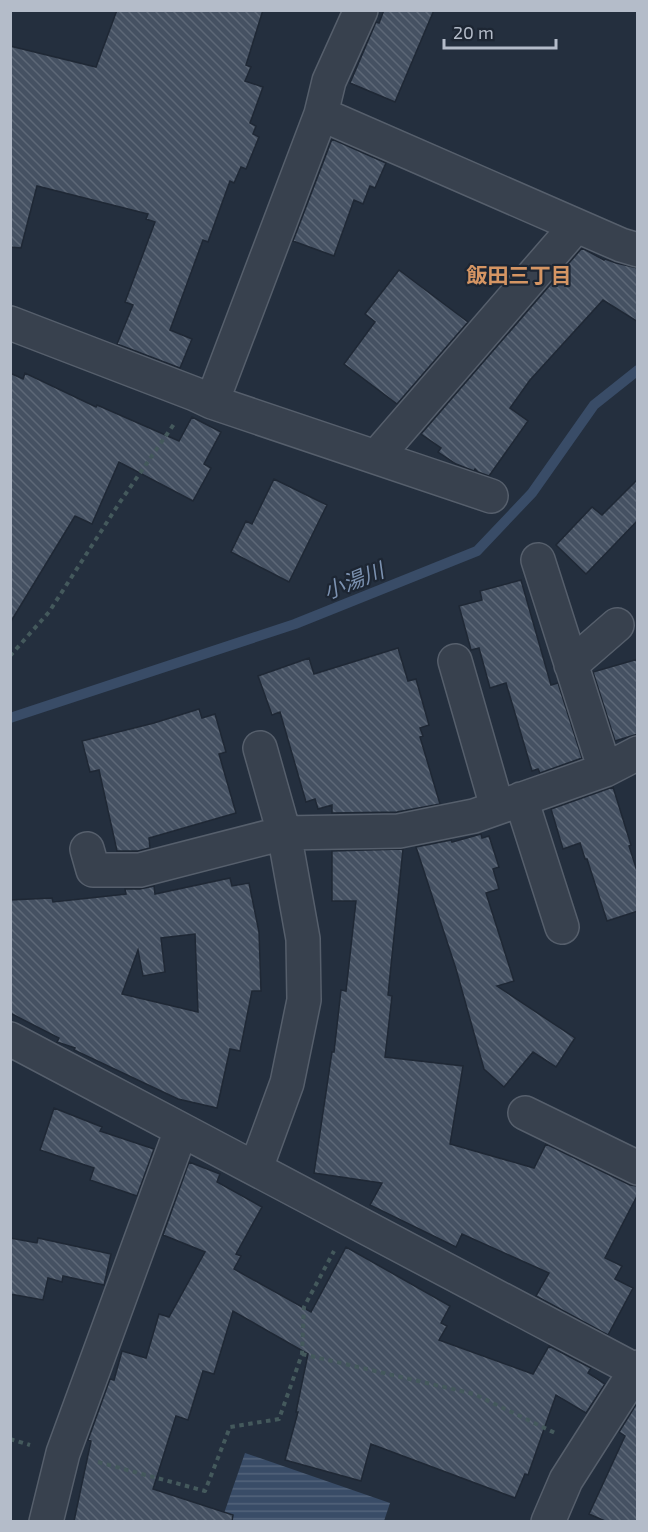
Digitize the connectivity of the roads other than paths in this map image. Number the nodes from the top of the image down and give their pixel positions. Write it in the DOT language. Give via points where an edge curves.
graph roads {
  1 [pos="361,10"];
  2 [pos="321,114"];
  3 [pos="576,226"];
  4 [pos="638,250"];
  5 [pos="10,323"];
  6 [pos="203,398"];
  7 [pos="376,458"];
  8 [pos="490,496"];
  9 [pos="538,560"];
  10 [pos="617,625"];
  11 [pos="455,661"];
  12 [pos="572,664"];
  13 [pos="260,748"];
  14 [pos="638,753"];
  15 [pos="605,770"];
  16 [pos="509,803"];
  17 [pos="284,833"];
  18 [pos="87,849"];
  19 [pos="562,927"];
  20 [pos="10,1039"];
  21 [pos="525,1113"];
  22 [pos="181,1130"];
  23 [pos="256,1168"];
  24 [pos="638,1168"];
  25 [pos="636,1369"];
  26 [pos="46,1521"];
  27 [pos="548,1521"];
  1 -- 2 [label="street" via="328,81"];
  2 -- 3 [label="street"];
  2 -- 6 [label="street"];
  3 -- 4 [label="street"];
  3 -- 7 [label="street"];
  5 -- 6 [label="street"];
  6 -- 7 [label="street"];
  7 -- 8 [label="street"];
  9 -- 12 [label="street"];
  10 -- 12 [label="street"];
  11 -- 16 [label="street"];
  12 -- 15 [label="street"];
  13 -- 17 [label="street"];
  14 -- 15 [label="street"];
  15 -- 16 [label="street"];
  16 -- 17 [label="street" via="474,816 399,831"];
  16 -- 19 [label="street"];
  17 -- 18 [label="street" via="140,870 93,870"];
  17 -- 23 [label="street" via="303,939 304,1000 287,1083"];
  20 -- 22 [label="street"];
  21 -- 24 [label="street"];
  22 -- 23 [label="street"];
  22 -- 26 [label="street" via="63,1453"];
  23 -- 25 [label="street"];
  25 -- 27 [label="street" via="566,1480"];
}
